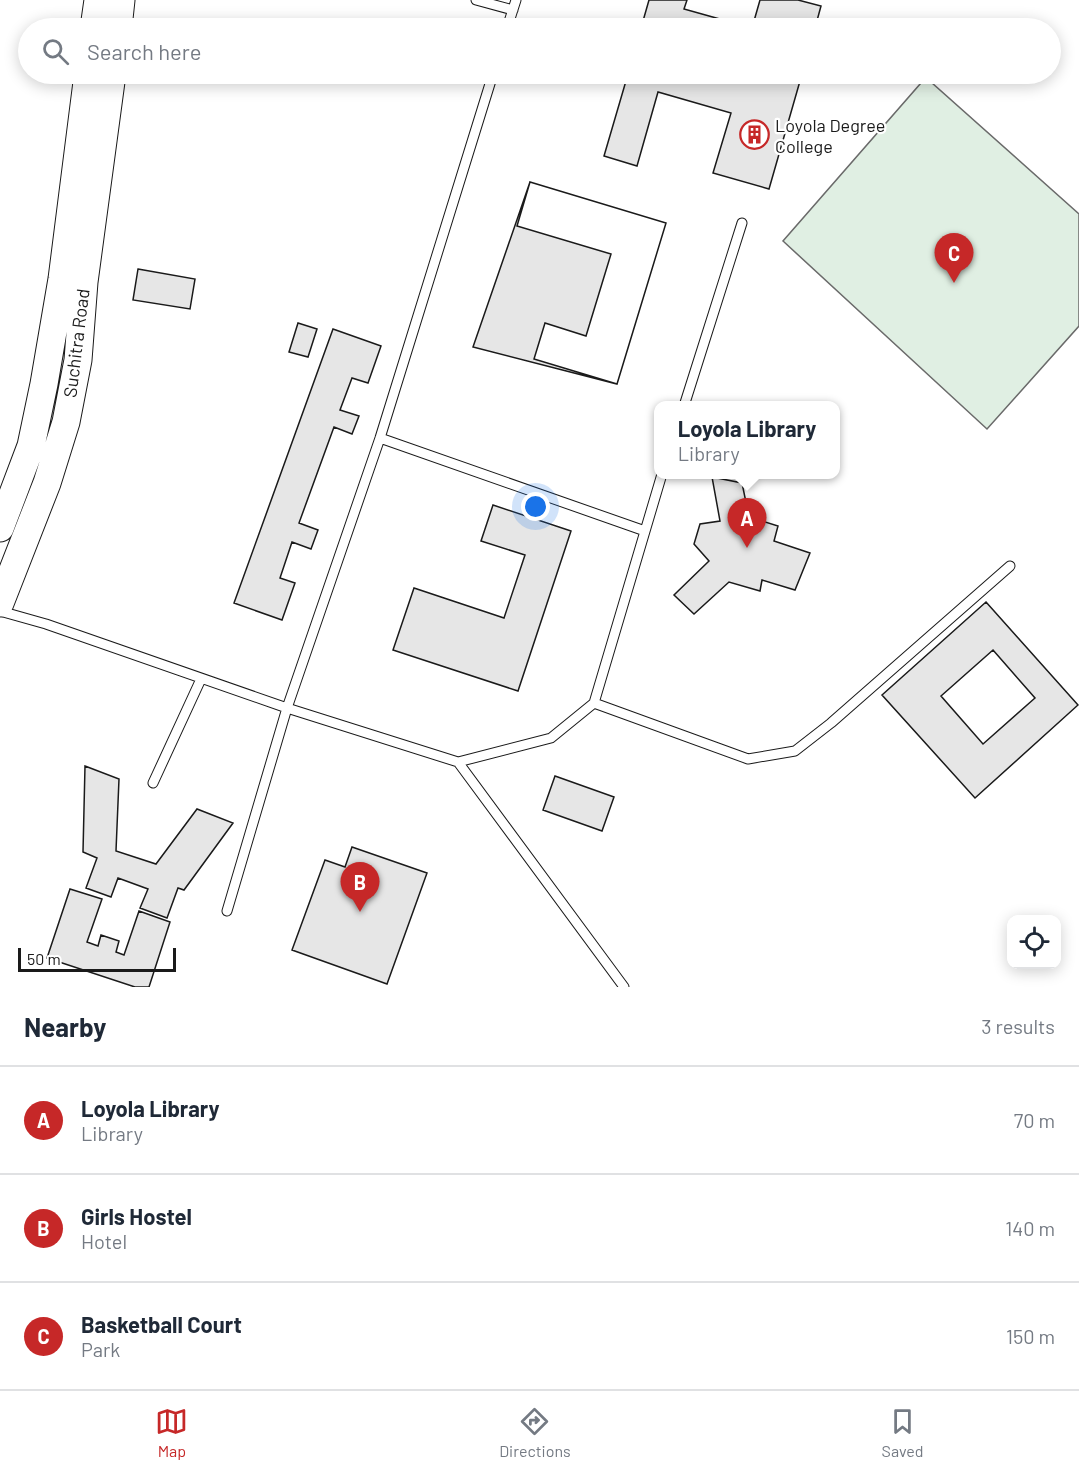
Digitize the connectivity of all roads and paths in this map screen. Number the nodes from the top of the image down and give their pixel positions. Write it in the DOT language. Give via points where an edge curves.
graph roads {
  1 [pos="98,0"];
  2 [pos="121,0"];
  3 [pos="476,0"];
  4 [pos="516,0"];
  5 [pos="513,10"];
  6 [pos="95,18"];
  7 [pos="119,18"];
  8 [pos="510,18"];
  9 [pos="87,84"];
  10 [pos="110,84"];
  11 [pos="490,84"];
  12 [pos="742,224"];
  13 [pos="73,281"];
  14 [pos="685,401"];
  15 [pos="380,438"];
  16 [pos="661,479"];
  17 [pos="0,528"];
  18 [pos="645,531"];
  19 [pos="1010,566"];
  20 [pos="0,603"];
  21 [pos="0,611"];
  22 [pos="201,679"];
  23 [pos="594,703"];
  24 [pos="287,708"];
  25 [pos="458,762"];
  26 [pos="153,783"];
  27 [pos="227,911"];
  28 [pos="624,987"];
  1 -- 6 [label="main road"];
  2 -- 7 [label="main road"];
  3 -- 5 [label="lane"];
  4 -- 5 [label="lane"];
  5 -- 8 [label="lane"];
  9 -- 13 [label="main road, Suchitra Road"];
  10 -- 13 [label="main road, Suchitra Road"];
  11 -- 15 [label="lane"];
  12 -- 14 [label="lane"];
  13 -- 17 [label="main road, Suchitra Road" via="31,446"];
  13 -- 20 [label="main road, Suchitra Road" via="78,360 66,422 47,483"];
  15 -- 18 [label="lane"];
  15 -- 24 [label="lane"];
  16 -- 18 [label="lane"];
  18 -- 23 [label="lane"];
  19 -- 23 [label="lane" via="795,751 748,759"];
  21 -- 22 [label="lane"];
  22 -- 24 [label="lane"];
  22 -- 26 [label="lane"];
  23 -- 25 [label="lane" via="550,738"];
  24 -- 25 [label="lane"];
  24 -- 27 [label="lane"];
  25 -- 28 [label="lane"];
}
